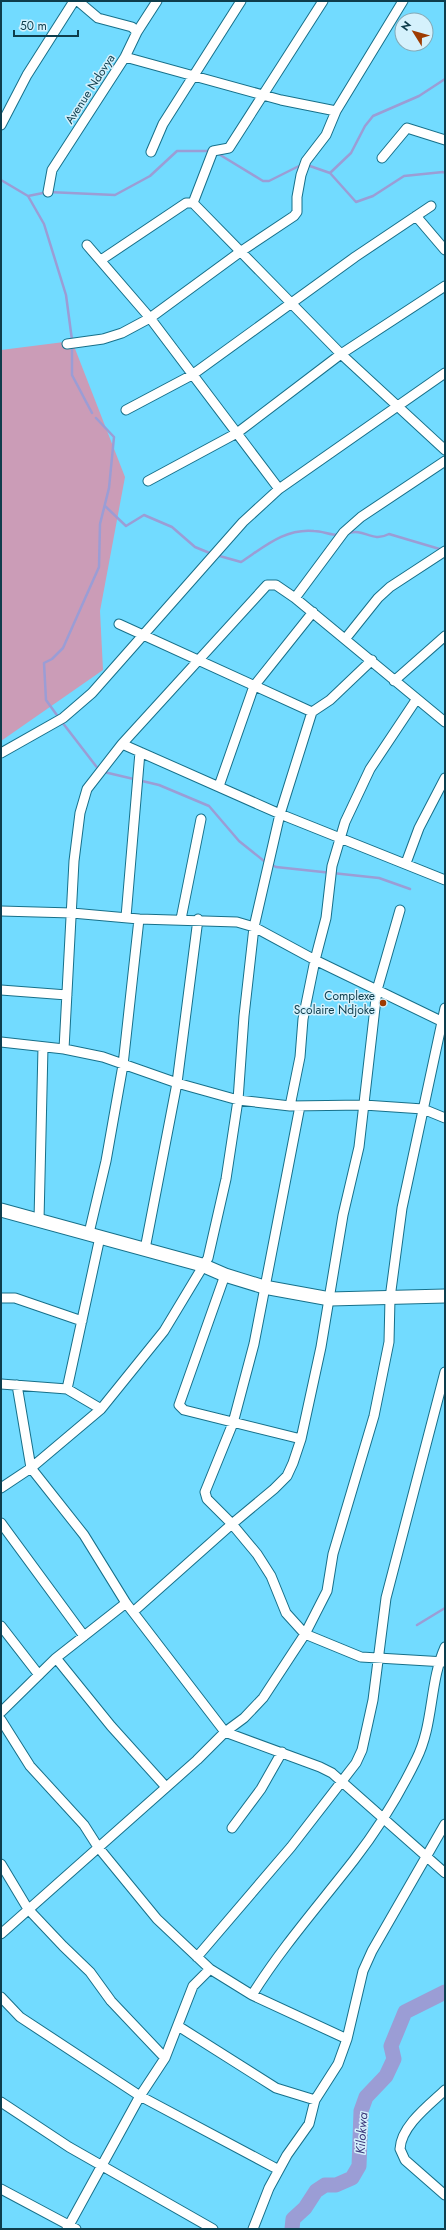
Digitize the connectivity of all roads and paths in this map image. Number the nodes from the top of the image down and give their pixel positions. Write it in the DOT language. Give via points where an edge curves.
graph roads {
  1 [pos="74,1"];
  2 [pos="78,1"];
  3 [pos="157,1"];
  4 [pos="241,1"];
  5 [pos="323,1"];
  6 [pos="403,1"];
  7 [pos="138,32"];
  8 [pos="125,57"];
  9 [pos="194,74"];
  10 [pos="264,95"];
  11 [pos="336,111"];
  12 [pos="1,125"];
  13 [pos="445,140"];
  14 [pos="151,152"];
  15 [pos="382,158"];
  16 [pos="48,192"];
  17 [pos="193,203"];
  18 [pos="431,206"];
  19 [pos="416,216"];
  20 [pos="87,245"];
  21 [pos="445,250"];
  22 [pos="240,252"];
  23 [pos="101,260"];
  24 [pos="445,286"];
  25 [pos="293,304"];
  26 [pos="150,318"];
  27 [pos="68,344"];
  28 [pos="341,354"];
  29 [pos="445,373"];
  30 [pos="192,375"];
  31 [pos="397,405"];
  32 [pos="126,410"];
  33 [pos="236,433"];
  34 [pos="445,450"];
  35 [pos="445,461"];
  36 [pos="148,481"];
  37 [pos="279,489"];
  38 [pos="445,551"];
  39 [pos="295,598"];
  40 [pos="313,612"];
  41 [pos="119,624"];
  42 [pos="144,634"];
  43 [pos="445,636"];
  44 [pos="346,638"];
  45 [pos="198,660"];
  46 [pos="372,660"];
  47 [pos="394,681"];
  48 [pos="254,686"];
  49 [pos="416,700"];
  50 [pos="312,712"];
  51 [pos="445,722"];
  52 [pos="122,744"];
  53 [pos="140,752"];
  54 [pos="1,753"];
  55 [pos="445,778"];
  56 [pos="219,786"];
  57 [pos="280,814"];
  58 [pos="201,819"];
  59 [pos="341,838"];
  60 [pos="406,863"];
  61 [pos="445,880"];
  62 [pos="400,910"];
  63 [pos="1,911"];
  64 [pos="72,913"];
  65 [pos="126,917"];
  66 [pos="139,919"];
  67 [pos="181,919"];
  68 [pos="198,919"];
  69 [pos="254,927"];
  70 [pos="315,960"];
  71 [pos="1,990"];
  72 [pos="376,990"];
  73 [pos="67,996"];
  74 [pos="445,1008"];
  75 [pos="443,1022"];
  76 [pos="1,1042"];
  77 [pos="42,1047"];
  78 [pos="64,1049"];
  79 [pos="123,1064"];
  80 [pos="177,1083"];
  81 [pos="238,1100"];
  82 [pos="364,1105"];
  83 [pos="290,1106"];
  84 [pos="300,1106"];
  85 [pos="423,1108"];
  86 [pos="445,1118"];
  87 [pos="1,1210"];
  88 [pos="39,1220"];
  89 [pos="95,1235"];
  90 [pos="145,1249"];
  91 [pos="202,1265"];
  92 [pos="225,1276"];
  93 [pos="264,1287"];
  94 [pos="445,1296"];
  95 [pos="1,1298"];
  96 [pos="390,1298"];
  97 [pos="330,1299"];
  98 [pos="82,1321"];
  99 [pos="445,1372"];
  100 [pos="1,1384"];
  101 [pos="17,1386"];
  102 [pos="67,1389"];
  103 [pos="101,1409"];
  104 [pos="233,1423"];
  105 [pos="301,1439"];
  106 [pos="31,1468"];
  107 [pos="1,1488"];
  108 [pos="1,1523"];
  109 [pos="232,1524"];
  110 [pos="126,1603"];
  111 [pos="133,1612"];
  112 [pos="1,1626"];
  113 [pos="305,1634"];
  114 [pos="84,1636"];
  115 [pos="445,1647"];
  116 [pos="56,1658"];
  117 [pos="379,1659"];
  118 [pos="442,1662"];
  119 [pos="39,1675"];
  120 [pos="1,1712"];
  121 [pos="1,1720"];
  122 [pos="225,1732"];
  123 [pos="282,1752"];
  124 [pos="342,1781"];
  125 [pos="166,1787"];
  126 [pos="384,1819"];
  127 [pos="445,1824"];
  128 [pos="232,1828"];
  129 [pos="98,1848"];
  130 [pos="425,1857"];
  131 [pos="1,1864"];
  132 [pos="445,1872"];
  133 [pos="28,1909"];
  134 [pos="1,1934"];
  135 [pos="197,1957"];
  136 [pos="210,1969"];
  137 [pos="252,1995"];
  138 [pos="1,1998"];
  139 [pos="178,2026"];
  140 [pos="347,2040"];
  141 [pos="165,2058"];
  142 [pos="445,2090"];
  143 [pos="140,2096"];
  144 [pos="315,2100"];
  145 [pos="1,2102"];
  146 [pos="101,2165"];
  147 [pos="279,2170"];
  148 [pos="1,2189"];
  149 [pos="443,2189"];
  150 [pos="70,2228"];
  151 [pos="213,2229"];
  152 [pos="253,2229"];
  1 -- 12 [label="street" via="26,74"];
  2 -- 7 [label="street" via="98,18 132,27"];
  3 -- 7 [label="street, Avenue Ndovya"];
  4 -- 9 [label="street"];
  5 -- 10 [label="street"];
  6 -- 11 [label="street"];
  7 -- 8 [label="street, Avenue Ndovya"];
  8 -- 9 [label="street"];
  8 -- 16 [label="street, Avenue Ndovya" via="52,170"];
  9 -- 10 [label="street"];
  9 -- 14 [label="street" via="163,124"];
  10 -- 11 [label="street"];
  10 -- 17 [label="street" via="229,148 213,151"];
  11 -- 22 [label="street" via="326,135 303,168 297,197 297,212"];
  13 -- 15 [label="street" via="407,128"];
  17 -- 22 [label="street"];
  17 -- 23 [label="street" via="186,204"];
  18 -- 19 [label="street"];
  19 -- 21 [label="street"];
  19 -- 25 [label="street"];
  20 -- 23 [label="street"];
  22 -- 25 [label="street"];
  22 -- 26 [label="street"];
  23 -- 26 [label="street"];
  24 -- 28 [label="street"];
  25 -- 28 [label="street"];
  25 -- 30 [label="street"];
  26 -- 27 [label="street" via="122,333 103,339"];
  26 -- 30 [label="street"];
  28 -- 31 [label="street"];
  28 -- 33 [label="street"];
  29 -- 31 [label="street"];
  30 -- 32 [label="street"];
  30 -- 33 [label="street"];
  31 -- 34 [label="street"];
  31 -- 37 [label="street"];
  33 -- 36 [label="street"];
  33 -- 37 [label="street"];
  35 -- 39 [label="street" via="361,517 344,532"];
  37 -- 42 [label="street" via="243,522"];
  38 -- 44 [label="street" via="390,587"];
  39 -- 40 [label="street"];
  39 -- 45 [label="street" via="276,585 267,585"];
  40 -- 44 [label="street"];
  40 -- 48 [label="street"];
  41 -- 42 [label="street"];
  42 -- 45 [label="street"];
  42 -- 54 [label="street" via="92,694 59,720"];
  43 -- 47 [label="street"];
  44 -- 46 [label="street"];
  45 -- 48 [label="street"];
  45 -- 52 [label="street"];
  46 -- 47 [label="street"];
  46 -- 50 [label="street" via="330,700"];
  47 -- 49 [label="street"];
  48 -- 50 [label="street"];
  48 -- 56 [label="street"];
  49 -- 51 [label="street"];
  49 -- 59 [label="street" via="370,769 345,822"];
  50 -- 57 [label="street"];
  52 -- 53 [label="street"];
  52 -- 64 [label="street" via="87,789 80,813 74,861"];
  53 -- 56 [label="street"];
  53 -- 65 [label="street"];
  55 -- 60 [label="street" via="419,828"];
  56 -- 57 [label="street"];
  57 -- 59 [label="street"];
  57 -- 69 [label="street"];
  58 -- 67 [label="street"];
  59 -- 60 [label="street"];
  59 -- 70 [label="street" via="332,872 326,918"];
  60 -- 61 [label="street"];
  62 -- 72 [label="street"];
  63 -- 64 [label="street"];
  64 -- 65 [label="street"];
  64 -- 73 [label="street"];
  65 -- 66 [label="street"];
  66 -- 67 [label="street"];
  66 -- 79 [label="street"];
  67 -- 68 [label="street"];
  68 -- 69 [label="street" via="237,922"];
  68 -- 80 [label="street"];
  69 -- 70 [label="street"];
  69 -- 81 [label="street"];
  70 -- 72 [label="street"];
  70 -- 83 [label="street"];
  71 -- 73 [label="street"];
  72 -- 75 [label="street"];
  72 -- 82 [label="street"];
  73 -- 78 [label="street"];
  74 -- 75 [label="street"];
  75 -- 85 [label="street"];
  76 -- 77 [label="street"];
  77 -- 78 [label="street"];
  77 -- 88 [label="street"];
  78 -- 79 [label="street"];
  79 -- 80 [label="street"];
  79 -- 89 [label="street"];
  80 -- 81 [label="street"];
  80 -- 90 [label="street"];
  81 -- 83 [label="street"];
  81 -- 91 [label="street" via="212,1250"];
  82 -- 84 [label="street"];
  82 -- 85 [label="street"];
  82 -- 97 [label="street" via="359,1146 343,1214"];
  83 -- 84 [label="street"];
  84 -- 93 [label="street"];
  85 -- 86 [label="street"];
  85 -- 96 [label="street" via="402,1208"];
  87 -- 88 [label="street"];
  88 -- 89 [label="street"];
  89 -- 90 [label="street"];
  89 -- 98 [label="street"];
  90 -- 91 [label="street"];
  91 -- 92 [label="street"];
  91 -- 103 [label="street" via="164,1331"];
  92 -- 93 [label="street"];
  92 -- 104 [label="street" via="179,1405 184,1410"];
  93 -- 97 [label="street"];
  93 -- 104 [label="street" via="254,1344"];
  94 -- 96 [label="street"];
  95 -- 98 [label="street" via="15,1298"];
  96 -- 97 [label="street"];
  96 -- 113 [label="street" via="389,1342 374,1416 333,1554 327,1591"];
  97 -- 105 [label="street"];
  98 -- 102 [label="street"];
  99 -- 117 [label="street" via="386,1598"];
  100 -- 101 [label="street"];
  101 -- 102 [label="street"];
  101 -- 106 [label="street"];
  102 -- 103 [label="street"];
  103 -- 106 [label="street"];
  104 -- 105 [label="street"];
  104 -- 109 [label="street" via="205,1492 207,1499"];
  105 -- 109 [label="street" via="287,1476"];
  106 -- 107 [label="street"];
  106 -- 110 [label="street" via="84,1535"];
  108 -- 114 [label="street"];
  109 -- 111 [label="street"];
  109 -- 113 [label="street" via="257,1554 271,1576 286,1613"];
  110 -- 111 [label="street"];
  110 -- 114 [label="street"];
  111 -- 122 [label="street"];
  112 -- 119 [label="street"];
  113 -- 117 [label="street" via="361,1657"];
  113 -- 122 [label="street" via="263,1698 244,1718"];
  114 -- 116 [label="street"];
  115 -- 118 [label="street"];
  116 -- 119 [label="street"];
  116 -- 125 [label="street" via="111,1726"];
  117 -- 118 [label="street"];
  117 -- 124 [label="street" via="362,1750 356,1763"];
  118 -- 126 [label="street" via="425,1741"];
  119 -- 120 [label="street"];
  121 -- 129 [label="street" via="30,1766 84,1825"];
  122 -- 123 [label="street"];
  122 -- 125 [label="street"];
  123 -- 124 [label="street" via="320,1767"];
  123 -- 128 [label="street" via="261,1789"];
  124 -- 126 [label="street"];
  124 -- 135 [label="street" via="291,1847"];
  125 -- 129 [label="street"];
  126 -- 130 [label="street"];
  126 -- 137 [label="street" via="282,1950"];
  127 -- 130 [label="street"];
  129 -- 133 [label="street"];
  129 -- 135 [label="street" via="157,1919"];
  130 -- 132 [label="street"];
  130 -- 140 [label="street" via="363,1971"];
  131 -- 133 [label="street"];
  133 -- 134 [label="street"];
  133 -- 141 [label="street" via="90,1972 111,2001"];
  135 -- 136 [label="street"];
  136 -- 137 [label="street"];
  136 -- 139 [label="street" via="193,1986"];
  137 -- 140 [label="street"];
  138 -- 143 [label="street" via="20,2017"];
  139 -- 141 [label="street"];
  139 -- 144 [label="street" via="276,2088"];
  140 -- 144 [label="street" via="338,2064"];
  141 -- 143 [label="street"];
  142 -- 149 [label="street" via="415,2119 403,2136 400,2149 405,2160"];
  143 -- 146 [label="street"];
  143 -- 147 [label="street"];
  144 -- 147 [label="street" via="309,2124"];
  145 -- 146 [label="street"];
  146 -- 150 [label="street"];
  146 -- 151 [label="street"];
  147 -- 152 [label="street"];
  148 -- 150 [label="street"];
}
